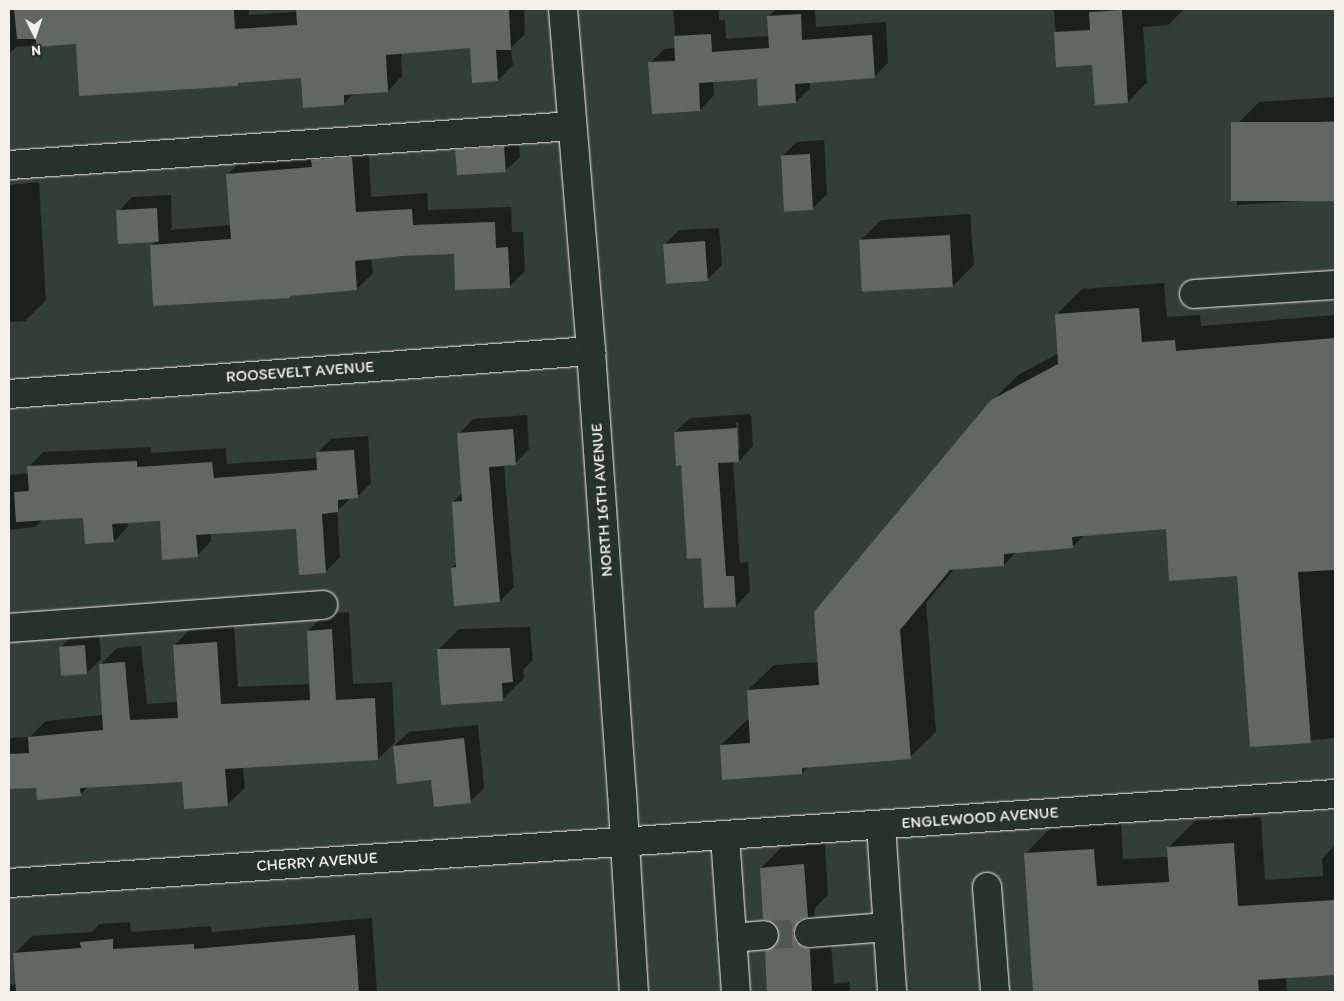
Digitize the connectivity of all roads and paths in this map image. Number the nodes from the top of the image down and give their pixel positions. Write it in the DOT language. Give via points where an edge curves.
graph roads {
  1 [pos="562,9"];
  2 [pos="572,126"];
  3 [pos="9,166"];
  4 [pos="1335,285"];
  5 [pos="1194,294"];
  6 [pos="591,351"];
  7 [pos="9,394"];
  8 [pos="323,605"];
  9 [pos="9,628"];
  10 [pos="1335,794"];
  11 [pos="881,825"];
  12 [pos="725,836"];
  13 [pos="626,841"];
  14 [pos="9,883"];
  15 [pos="987,886"];
  16 [pos="888,927"];
  17 [pos="809,933"];
  18 [pos="764,935"];
  19 [pos="732,938"];
  20 [pos="634,992"];
  21 [pos="736,992"];
  22 [pos="892,992"];
  23 [pos="995,992"];
  1 -- 2 [label="street, NORTH 16TH AVENUE"];
  2 -- 3 [label="street"];
  2 -- 6 [label="street, NORTH 16TH AVENUE"];
  4 -- 5 [label="street"];
  6 -- 7 [label="street, ROOSEVELT AVENUE"];
  6 -- 13 [label="street, NORTH 16TH AVENUE"];
  8 -- 9 [label="street"];
  10 -- 11 [label="street, ENGLEWOOD AVENUE"];
  11 -- 12 [label="street, ENGLEWOOD AVENUE"];
  11 -- 16 [label="street"];
  12 -- 13 [label="street, ENGLEWOOD AVENUE"];
  12 -- 19 [label="street"];
  13 -- 14 [label="street, CHERRY AVENUE"];
  13 -- 20 [label="street, NORTH 16TH AVENUE"];
  15 -- 23 [label="street"];
  16 -- 17 [label="street"];
  16 -- 22 [label="street"];
  18 -- 19 [label="street"];
  19 -- 21 [label="street"];
}
